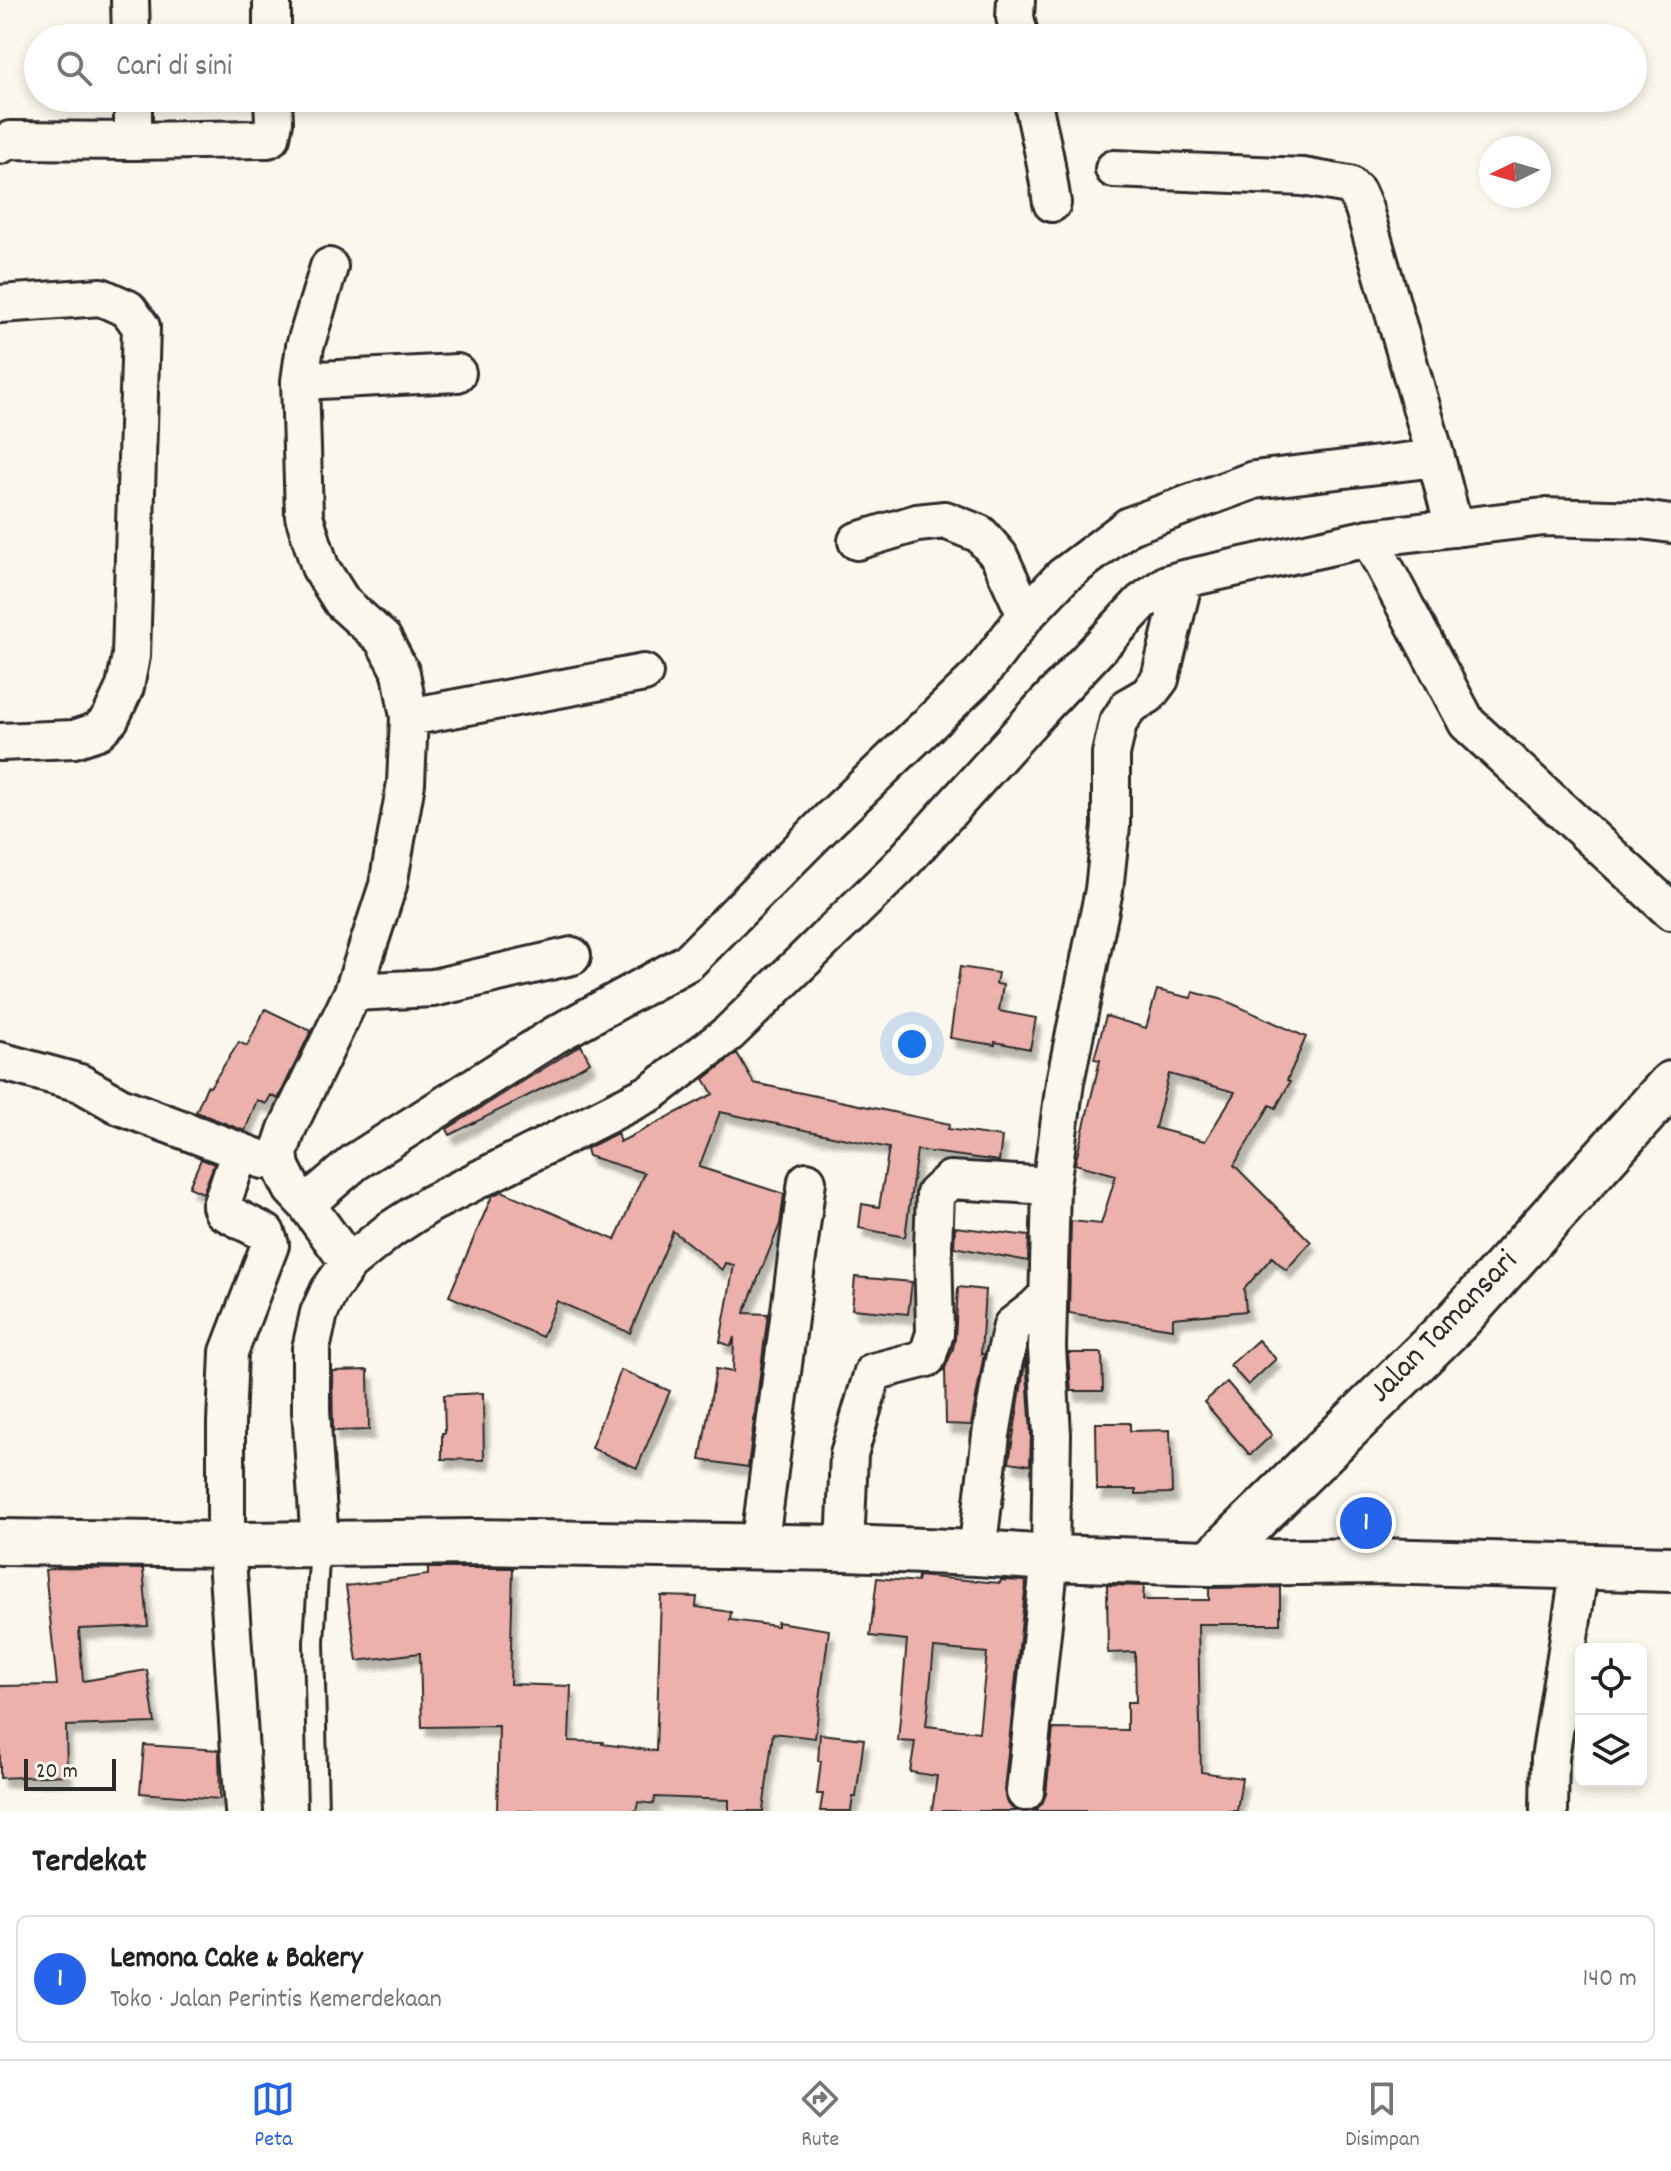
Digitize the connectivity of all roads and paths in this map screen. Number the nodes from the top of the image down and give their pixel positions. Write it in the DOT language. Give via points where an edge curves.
graph roads {
  1 [pos="130,0"];
  2 [pos="272,0"];
  3 [pos="1016,0"];
  4 [pos="131,24"];
  5 [pos="272,24"];
  6 [pos="1017,24"];
  7 [pos="133,112"];
  8 [pos="274,112"];
  9 [pos="1035,112"];
  10 [pos="133,141"];
  11 [pos="0,145"];
  12 [pos="1114,169"];
  13 [pos="1052,203"];
  14 [pos="329,267"];
  15 [pos="0,304"];
  16 [pos="457,373"];
  17 [pos="300,381"];
  18 [pos="1445,492"];
  19 [pos="1671,524"];
  20 [pos="1369,538"];
  21 [pos="857,541"];
  22 [pos="1184,579"];
  23 [pos="1026,615"];
  24 [pos="644,673"];
  25 [pos="409,717"];
  26 [pos="0,742"];
  27 [pos="1671,911"];
  28 [pos="572,956"];
  29 [pos="353,992"];
  30 [pos="0,1061"];
  31 [pos="1671,1084"];
  32 [pos="240,1152"];
  33 [pos="281,1167"];
  34 [pos="807,1181"];
  35 [pos="1051,1186"];
  36 [pos="327,1233"];
  37 [pos="1048,1295"];
  38 [pos="0,1542"];
  39 [pos="232,1544"];
  40 [pos="316,1544"];
  41 [pos="759,1548"];
  42 [pos="845,1548"];
  43 [pos="977,1553"];
  44 [pos="1050,1558"];
  45 [pos="1210,1563"];
  46 [pos="1580,1567"];
  47 [pos="1671,1569"];
  48 [pos="1025,1792"];
  49 [pos="244,1811"];
  50 [pos="318,1811"];
  51 [pos="1549,1811"];
  1 -- 4 [label="street"];
  2 -- 5 [label="street"];
  3 -- 6 [label="street"];
  7 -- 10 [label="street"];
  8 -- 10 [label="street" via="268,139"];
  9 -- 13 [label="street"];
  10 -- 11 [label="street" via="10,140"];
  12 -- 18 [label="street" via="1303,177 1349,185 1364,209"];
  14 -- 17 [label="street"];
  15 -- 26 [label="street" via="101,297 128,309 141,327 131,656 125,687 98,731 74,739"];
  16 -- 17 [label="street"];
  17 -- 25 [label="street" via="304,516 320,567 342,602 383,639 401,673"];
  18 -- 19 [label="street" via="1544,517"];
  18 -- 20 [label="street"];
  18 -- 23 [label="street" via="1254,480 1129,526 1063,576"];
  20 -- 22 [label="street"];
  20 -- 27 [label="street" via="1467,723"];
  21 -- 23 [label="street" via="945,520 980,534 999,556"];
  22 -- 35 [label="street" via="1160,679 1148,695 1129,706 1118,723 1111,754 1104,890 1065,1082"];
  22 -- 36 [label="street" via="1142,602 898,868 729,1033 652,1092 430,1204 390,1230"];
  23 -- 36 [label="street" via="980,675 688,962 555,1035 355,1162"];
  24 -- 25 [label="street"];
  25 -- 29 [label="street" via="406,783 388,885"];
  28 -- 29 [label="street" via="433,988"];
  29 -- 33 [label="street" via="287,1129 279,1153"];
  30 -- 32 [label="street" via="80,1083 120,1106"];
  31 -- 45 [label="main road, Jalan Tamansari" via="1458,1320"];
  32 -- 33 [label="street"];
  32 -- 39 [label="street" via="221,1206 266,1233 270,1245 229,1352 226,1423"];
  33 -- 36 [label="street"];
  34 -- 41 [label="street"];
  35 -- 37 [label="street"];
  35 -- 42 [label="street" via="950,1180 935,1194 935,1333 927,1358 873,1372 849,1454"];
  36 -- 40 [label="street" via="329,1291 311,1349"];
  37 -- 43 [label="street" via="1012,1326 991,1435"];
  37 -- 44 [label="street"];
  38 -- 39 [label="main road"];
  39 -- 40 [label="main road"];
  39 -- 49 [label="street"];
  40 -- 41 [label="main road"];
  40 -- 50 [label="lane"];
  41 -- 42 [label="main road"];
  42 -- 43 [label="main road"];
  43 -- 44 [label="main road"];
  44 -- 45 [label="main road"];
  44 -- 48 [label="street"];
  45 -- 46 [label="main road"];
  46 -- 47 [label="main road"];
  46 -- 51 [label="street" via="1550,1758"];
}
